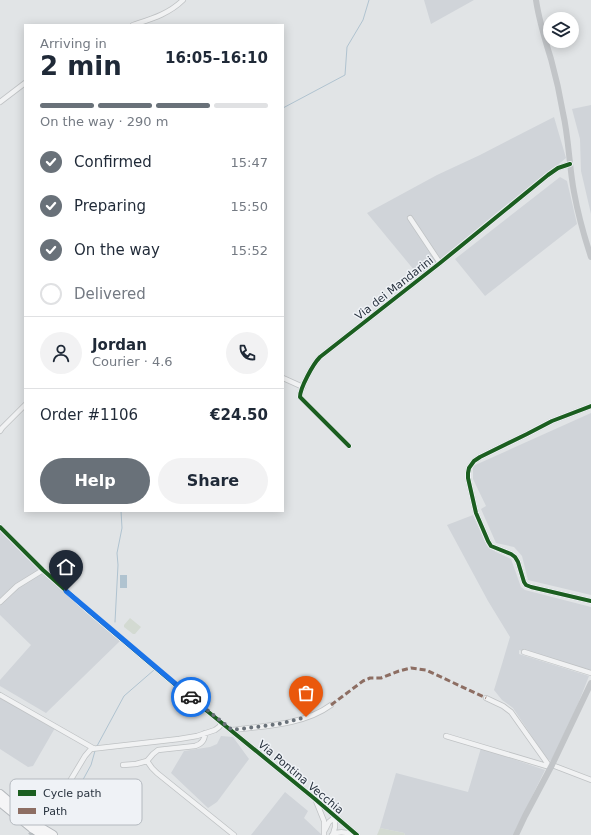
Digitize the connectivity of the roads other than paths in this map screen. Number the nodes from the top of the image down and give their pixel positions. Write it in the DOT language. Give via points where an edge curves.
graph roads {
  1 [pos="184,0"];
  2 [pos="536,0"];
  3 [pos="136,24"];
  4 [pos="24,84"];
  5 [pos="0,102"];
  6 [pos="570,164"];
  7 [pos="410,218"];
  8 [pos="591,257"];
  9 [pos="440,263"];
  10 [pos="284,378"];
  11 [pos="303,387"];
  12 [pos="24,406"];
  13 [pos="591,406"];
  14 [pos="0,431"];
  15 [pos="349,446"];
  16 [pos="0,527"];
  17 [pos="43,570"];
  18 [pos="591,600"];
  19 [pos="0,602"];
  20 [pos="524,652"];
  21 [pos="591,673"];
  22 [pos="591,683"];
  23 [pos="0,695"];
  24 [pos="486,698"];
  25 [pos="331,705"];
  26 [pos="222,723"];
  27 [pos="232,730"];
  28 [pos="205,733"];
  29 [pos="446,736"];
  30 [pos="93,748"];
  31 [pos="147,761"];
  32 [pos="123,765"];
  33 [pos="551,766"];
  34 [pos="71,779"];
  35 [pos="591,780"];
  36 [pos="0,794"];
  37 [pos="315,799"];
  38 [pos="0,802"];
  39 [pos="10,803"];
  40 [pos="10,809"];
  41 [pos="335,816"];
  42 [pos="37,829"];
  43 [pos="324,834"];
  44 [pos="332,834"];
  45 [pos="52,835"];
  46 [pos="234,835"];
  47 [pos="353,835"];
  48 [pos="356,835"];
  49 [pos="516,835"];
  1 -- 3 [label="street" via="163,14"];
  2 -- 6 [label="main road" via="563,113"];
  4 -- 5 [label="street"];
  6 -- 8 [label="main road" via="577,207"];
  6 -- 9 [label="street, Via dei Mandarini" via="550,173"];
  7 -- 9 [label="street"];
  9 -- 11 [label="street, Via dei Mandarini" via="320,358 312,367"];
  10 -- 11 [label="street"];
  11 -- 15 [label="street" via="301,398"];
  12 -- 14 [label="street"];
  13 -- 18 [label="street" via="552,421 477,459 470,466 468,475 476,513 488,542 515,557 525,584"];
  16 -- 17 [label="street, Via Pontina Vecchia"];
  17 -- 19 [label="street" via="17,586"];
  17 -- 26 [label="street, Via Pontina Vecchia"];
  20 -- 21 [label="street"];
  22 -- 33 [label="main road"];
  23 -- 30 [label="street"];
  24 -- 33 [label="street" via="512,713"];
  25 -- 27 [label="street" via="316,714 289,722"];
  26 -- 27 [label="street, Via Pontina Vecchia"];
  26 -- 28 [label="street" via="217,729"];
  27 -- 37 [label="street, Via Pontina Vecchia"];
  28 -- 30 [label="street" via="179,739"];
  28 -- 31 [label="street" via="202,743 158,750"];
  29 -- 33 [label="street"];
  30 -- 34 [label="street"];
  31 -- 32 [label="street"];
  31 -- 46 [label="street" via="157,773"];
  33 -- 35 [label="street"];
  33 -- 49 [label="main road"];
  36 -- 39 [label="highway"];
  37 -- 41 [label="street, Via Pontina Vecchia"];
  37 -- 43 [label="street" via="323,818"];
  38 -- 40 [label="highway"];
  41 -- 43 [label="street"];
  41 -- 44 [label="street"];
  41 -- 48 [label="street, Via Pontina Vecchia"];
  42 -- 45 [label="highway"];
  44 -- 47 [label="street" via="344,832"];
}
